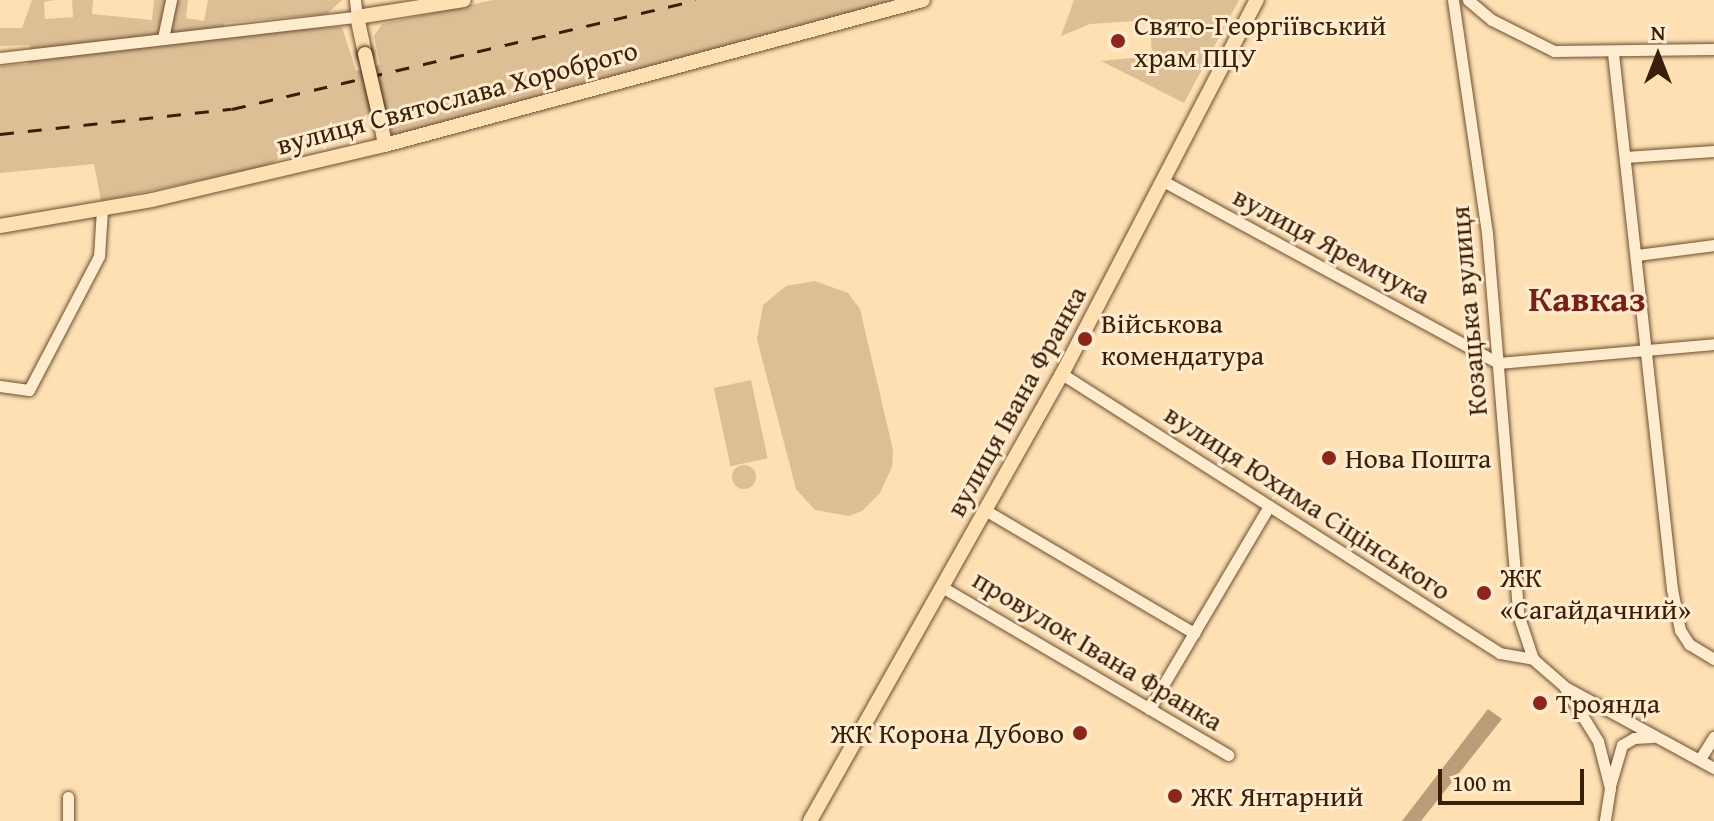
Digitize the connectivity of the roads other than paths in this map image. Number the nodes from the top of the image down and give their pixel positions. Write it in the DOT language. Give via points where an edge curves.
graph roads {
  1 [pos="171,0"];
  2 [pos="355,0"];
  3 [pos="464,0"];
  4 [pos="923,0"];
  5 [pos="1257,0"];
  6 [pos="1453,0"];
  7 [pos="1468,0"];
  8 [pos="357,17"];
  9 [pos="163,38"];
  10 [pos="1714,49"];
  11 [pos="1613,53"];
  12 [pos="0,58"];
  13 [pos="385,145"];
  14 [pos="1714,151"];
  15 [pos="1625,157"];
  16 [pos="1163,181"];
  17 [pos="102,210"];
  18 [pos="0,226"];
  19 [pos="1714,245"];
  20 [pos="1637,255"];
  21 [pos="1714,344"];
  22 [pos="1648,349"];
  23 [pos="1498,363"];
  24 [pos="1062,374"];
  25 [pos="0,386"];
  26 [pos="1269,506"];
  27 [pos="985,510"];
  28 [pos="942,587"];
  29 [pos="1194,633"];
  30 [pos="1533,659"];
  31 [pos="1714,659"];
  32 [pos="1564,686"];
  33 [pos="1149,709"];
  34 [pos="1619,719"];
  35 [pos="1652,737"];
  36 [pos="1714,737"];
  37 [pos="1597,739"];
  38 [pos="1624,744"];
  39 [pos="1228,755"];
  40 [pos="1700,759"];
  41 [pos="1714,768"];
  42 [pos="1610,788"];
  43 [pos="68,797"];
  44 [pos="817,819"];
  45 [pos="68,821"];
  46 [pos="1605,821"];
  1 -- 9 [label="street"];
  2 -- 8 [label="street"];
  3 -- 8 [label="main road"];
  4 -- 13 [label="main road, вулиця Святослава Хороброго"];
  5 -- 16 [label="main road, вулиця Івана Франка"];
  6 -- 23 [label="street, Козацька вулиця" via="1487,233"];
  7 -- 11 [label="street" via="1492,20 1554,51"];
  8 -- 9 [label="street"];
  8 -- 13 [label="main road, bridge"];
  9 -- 12 [label="street"];
  10 -- 11 [label="street"];
  11 -- 15 [label="street"];
  13 -- 17 [label="main road, вулиця Святослава Хороброго"];
  14 -- 15 [label="street"];
  15 -- 20 [label="street"];
  16 -- 23 [label="street, вулиця Яремчука"];
  16 -- 24 [label="main road, вулиця Івана Франка"];
  17 -- 18 [label="main road, вулиця Святослава Хороброго"];
  17 -- 25 [label="street" via="99,257 29,390"];
  19 -- 20 [label="street"];
  20 -- 22 [label="street"];
  21 -- 22 [label="street"];
  22 -- 23 [label="street"];
  22 -- 31 [label="street" via="1680,630 1689,644"];
  23 -- 30 [label="street, Козацька вулиця" via="1512,580"];
  24 -- 26 [label="street, вулиця Юхима Сіцінського"];
  24 -- 27 [label="main road, вулиця Івана Франка"];
  26 -- 29 [label="street"];
  26 -- 30 [label="street, вулиця Юхима Сіцінського" via="1500,653"];
  27 -- 28 [label="main road, вулиця Івана Франка"];
  27 -- 29 [label="street"];
  28 -- 33 [label="street, провулок Івана Франка"];
  28 -- 44 [label="main road, вулиця Івана Франка"];
  29 -- 33 [label="street"];
  30 -- 32 [label="street"];
  32 -- 34 [label="street"];
  32 -- 37 [label="street"];
  33 -- 39 [label="street, провулок Івана Франка"];
  34 -- 35 [label="street"];
  34 -- 37 [label="street" via="1602,721"];
  34 -- 38 [label="street"];
  35 -- 38 [label="street"];
  35 -- 40 [label="street"];
  36 -- 40 [label="street"];
  37 -- 38 [label="street" via="1609,749"];
  37 -- 42 [label="street"];
  38 -- 42 [label="street"];
  40 -- 41 [label="street"];
  42 -- 46 [label="street"];
  43 -- 45 [label="street"];
}
